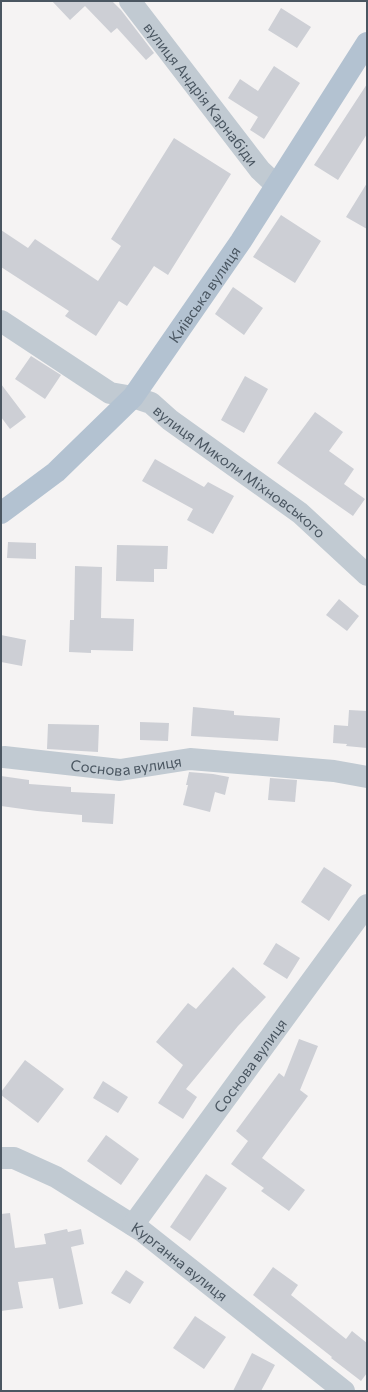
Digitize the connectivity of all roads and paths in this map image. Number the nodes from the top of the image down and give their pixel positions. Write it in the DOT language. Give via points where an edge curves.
graph roads {
  1 [pos="130,1"];
  2 [pos="367,43"];
  3 [pos="276,185"];
  4 [pos="1,322"];
  5 [pos="133,397"];
  6 [pos="1,512"];
  7 [pos="367,575"];
  8 [pos="4,757"];
  9 [pos="367,777"];
  10 [pos="367,905"];
  11 [pos="1,1158"];
  12 [pos="133,1225"];
  13 [pos="344,1391"];
  1 -- 3 [label="street, вулиця Андрія Карнабіди" via="260,170"];
  2 -- 3 [label="main road, Київська вулиця"];
  3 -- 5 [label="main road, Київська вулиця" via="241,241"];
  4 -- 5 [label="street, вулиця Миколи Міхновського" via="110,394"];
  5 -- 6 [label="main road, Київська вулиця" via="56,472"];
  5 -- 7 [label="street, вулиця Миколи Міхновського" via="151,403 170,420 300,513"];
  8 -- 9 [label="street, Соснова вулиця" via="120,770 190,759"];
  10 -- 12 [label="street, Соснова вулиця"];
  11 -- 12 [label="street, Курганна вулиця" via="14,1158 56,1177"];
  12 -- 13 [label="street, Курганна вулиця"];
}
